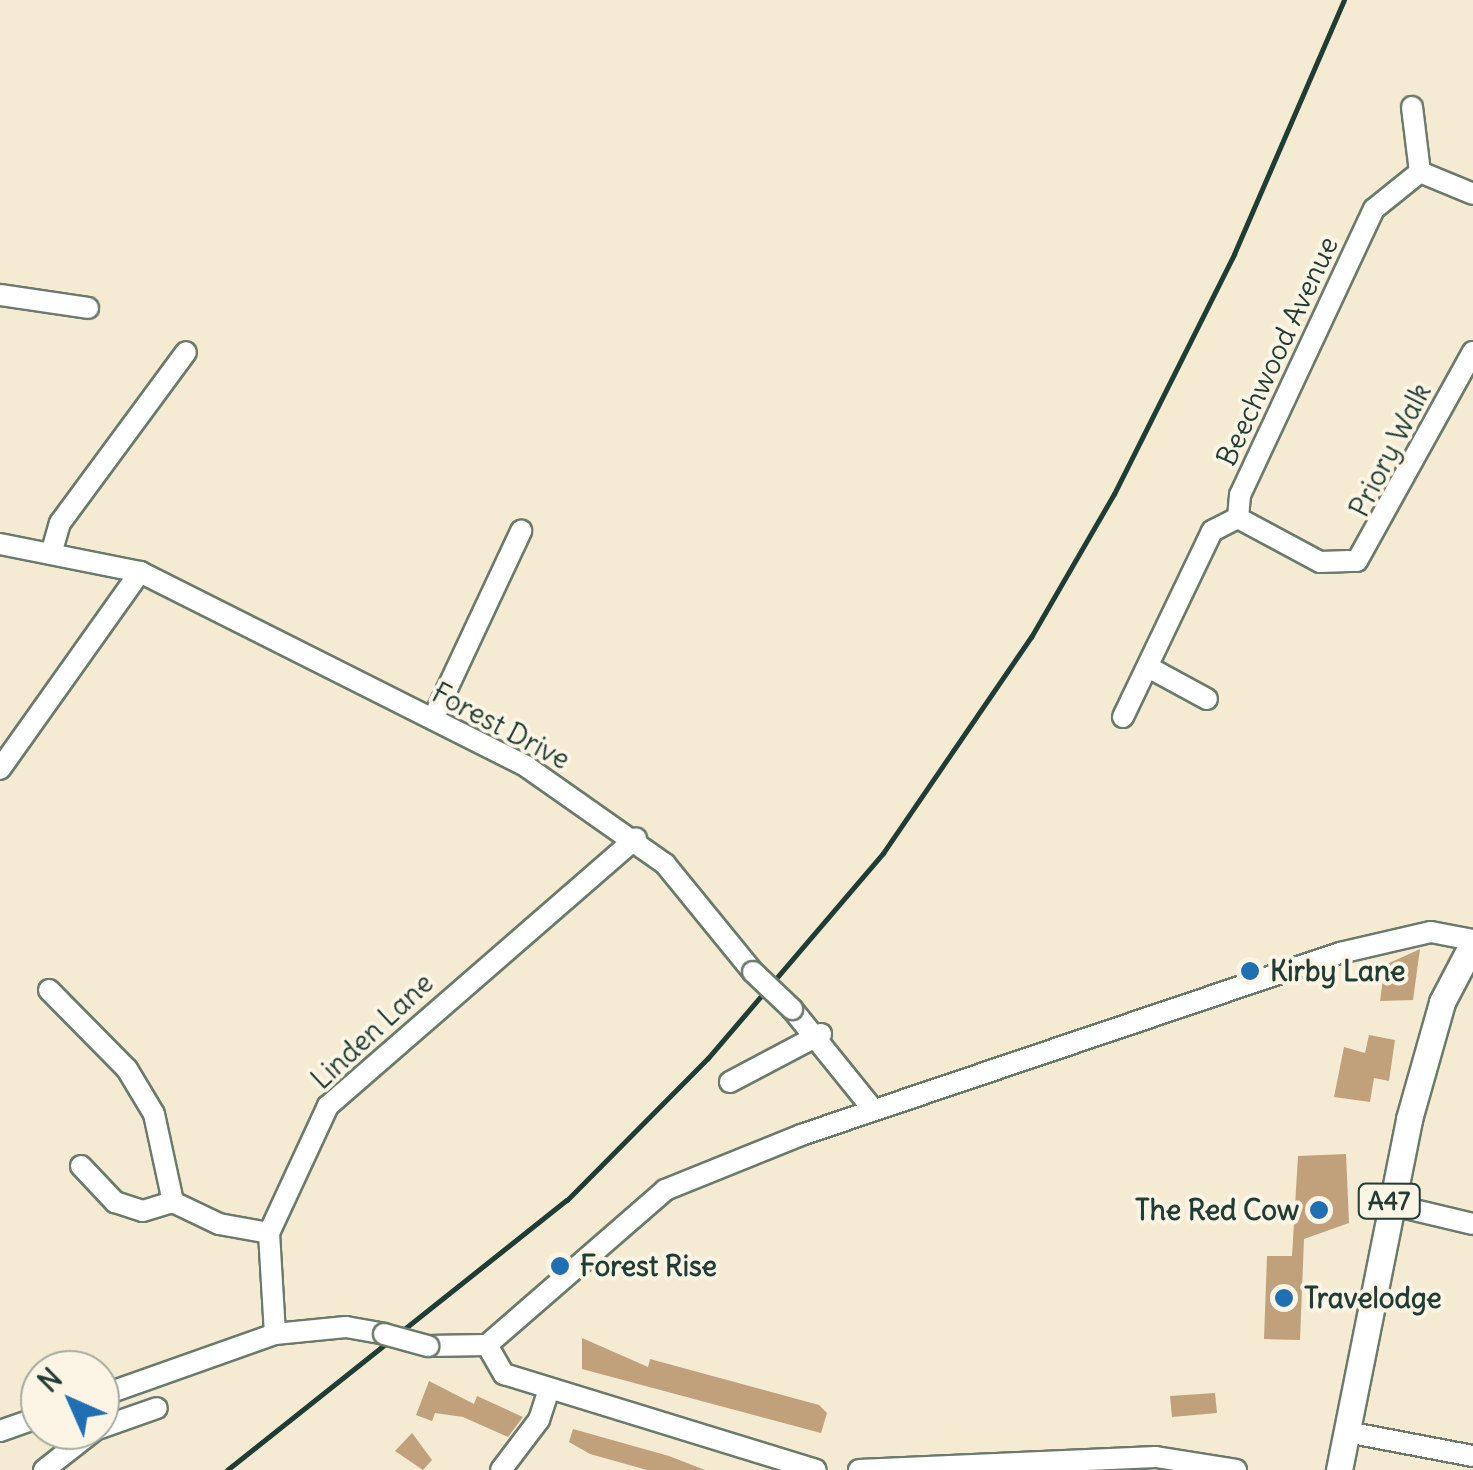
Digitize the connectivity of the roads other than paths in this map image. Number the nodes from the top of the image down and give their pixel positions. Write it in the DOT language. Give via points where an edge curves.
graph roads {
  1 [pos="1412,107"];
  2 [pos="1420,172"];
  3 [pos="1473,194"];
  4 [pos="0,295"];
  5 [pos="88,308"];
  6 [pos="186,352"];
  7 [pos="1473,352"];
  8 [pos="1238,518"];
  9 [pos="520,531"];
  10 [pos="0,544"];
  11 [pos="51,554"];
  12 [pos="140,572"];
  13 [pos="1148,667"];
  14 [pos="1207,699"];
  15 [pos="1123,717"];
  16 [pos="433,720"];
  17 [pos="0,769"];
  18 [pos="636,838"];
  19 [pos="1473,942"];
  20 [pos="48,990"];
  21 [pos="821,1034"];
  22 [pos="730,1082"];
  23 [pos="872,1108"];
  24 [pos="80,1166"];
  25 [pos="173,1202"];
  26 [pos="1388,1204"];
  27 [pos="1473,1224"];
  28 [pos="269,1233"];
  29 [pos="275,1334"];
  30 [pos="487,1345"];
  31 [pos="120,1389"];
  32 [pos="549,1389"];
  33 [pos="157,1408"];
  34 [pos="120,1421"];
  35 [pos="1347,1432"];
  36 [pos="70,1450"];
  37 [pos="1473,1456"];
  38 [pos="44,1470"];
  39 [pos="501,1470"];
  40 [pos="816,1470"];
  41 [pos="860,1470"];
  42 [pos="1236,1470"];
  43 [pos="1340,1470"];
  1 -- 2 [label="street"];
  2 -- 3 [label="street"];
  2 -- 8 [label="street, Beechwood Avenue" via="1374,209 1240,495"];
  4 -- 5 [label="street"];
  6 -- 11 [label="street" via="60,523"];
  7 -- 8 [label="street, Priory Walk" via="1357,561 1320,562"];
  8 -- 13 [label="street" via="1212,531"];
  9 -- 16 [label="street"];
  10 -- 11 [label="street, Forest Drive"];
  11 -- 12 [label="street, Forest Drive"];
  12 -- 16 [label="street, Forest Drive"];
  12 -- 17 [label="street"];
  13 -- 14 [label="street" via="1184,698"];
  13 -- 15 [label="street"];
  16 -- 18 [label="street, Forest Drive"];
  18 -- 21 [label="street, Forest Drive, bridge" via="753,972"];
  18 -- 28 [label="street, Linden Lane" via="328,1106"];
  19 -- 23 [label="street" via="1432,932 1372,944"];
  19 -- 26 [label="main road, A47" via="1442,1002"];
  20 -- 25 [label="street" via="136,1084 154,1114"];
  21 -- 22 [label="street"];
  21 -- 23 [label="street, Forest Drive"];
  23 -- 30 [label="street" via="665,1190"];
  24 -- 25 [label="street" via="114,1202 143,1211"];
  25 -- 28 [label="street" via="219,1224"];
  26 -- 27 [label="street"];
  26 -- 35 [label="main road, A47"];
  28 -- 29 [label="street, Linden Lane"];
  29 -- 30 [label="street, bridge" via="346,1326 428,1346"];
  29 -- 31 [label="street"];
  30 -- 32 [label="street" via="504,1374"];
  32 -- 39 [label="street"];
  32 -- 40 [label="street"];
  33 -- 34 [label="street"];
  35 -- 37 [label="street"];
  35 -- 43 [label="main road, A47"];
  36 -- 38 [label="street"];
  41 -- 42 [label="street" via="1156,1457"];
}
